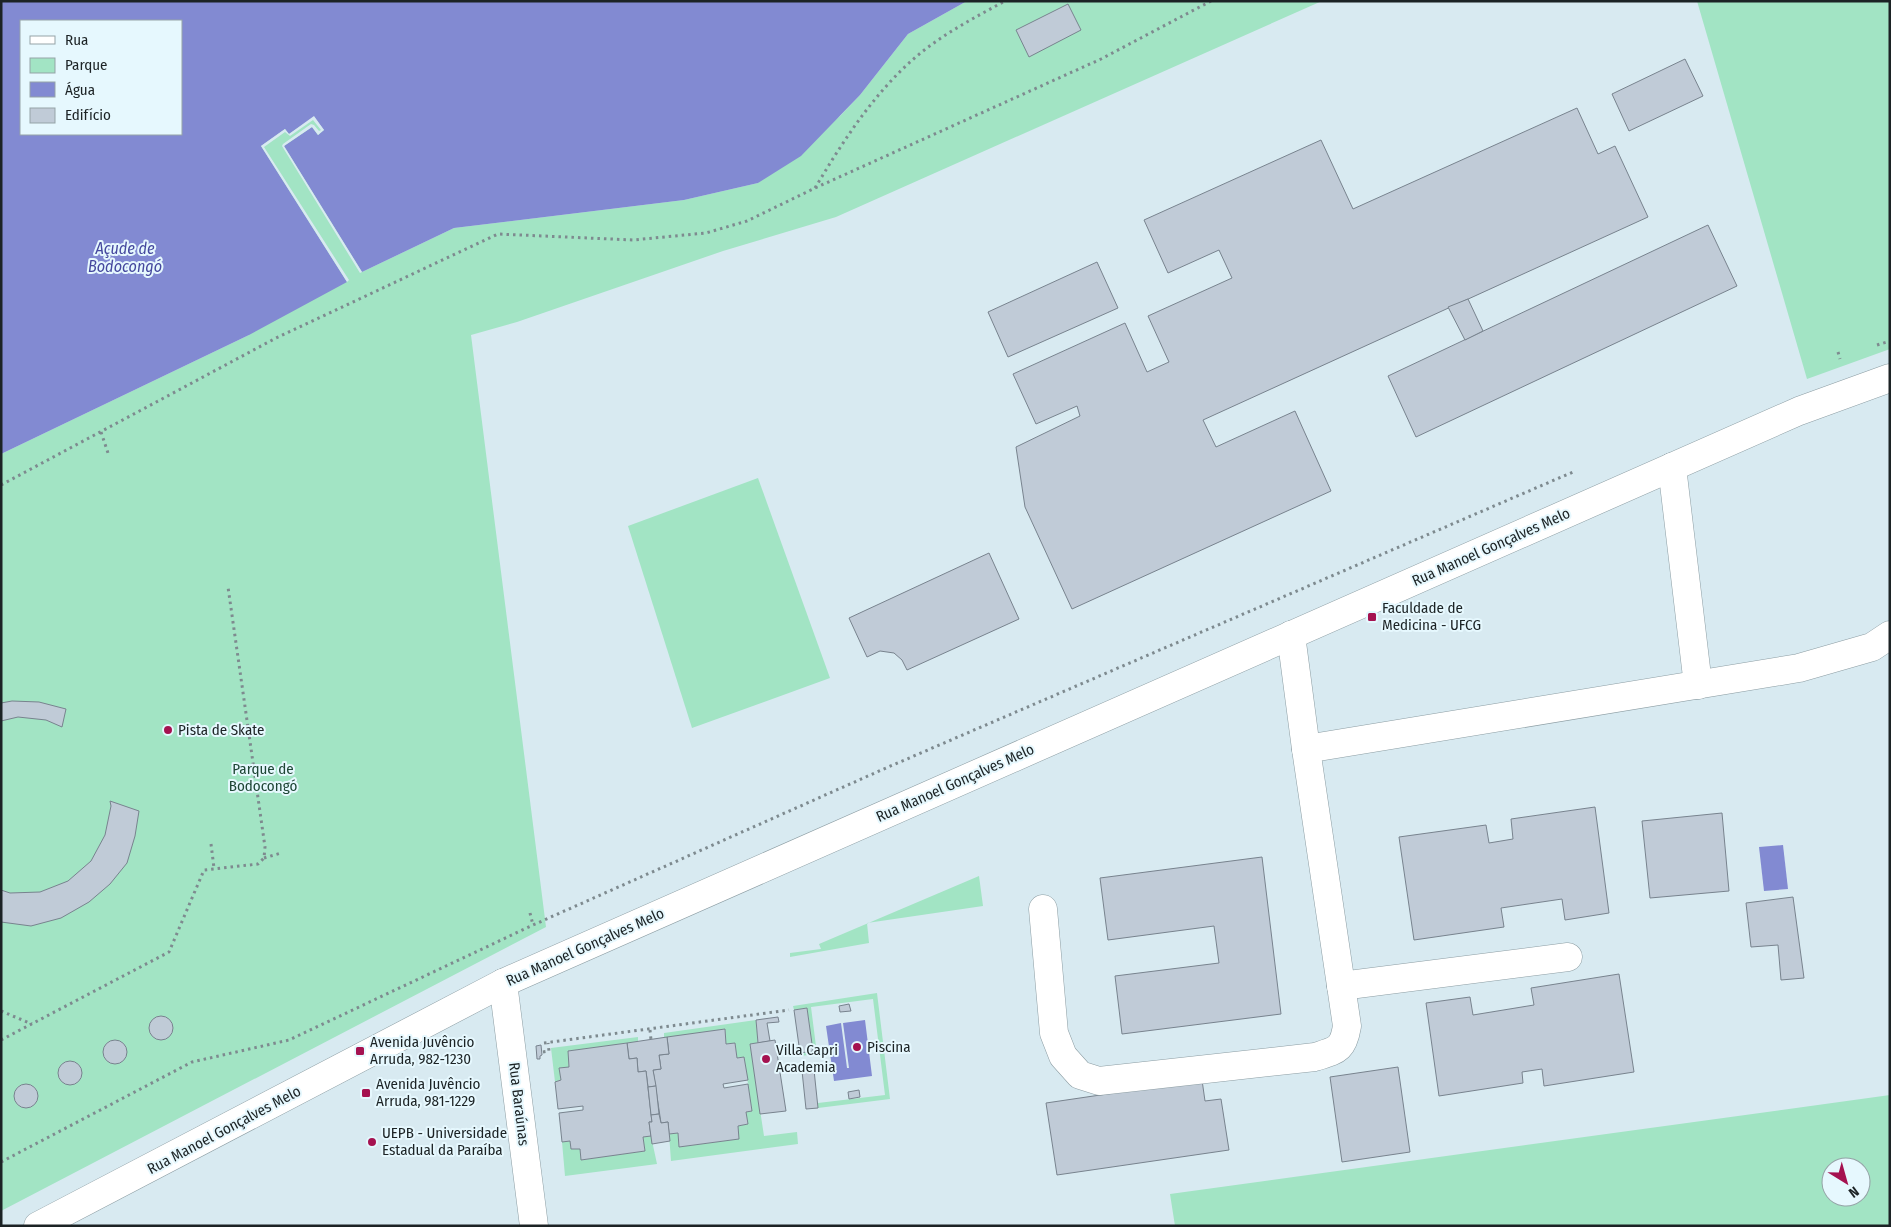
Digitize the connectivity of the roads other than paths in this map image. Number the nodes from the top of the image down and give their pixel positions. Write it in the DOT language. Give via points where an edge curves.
graph roads {
  1 [pos="1890,378"];
  2 [pos="1672,467"];
  3 [pos="1291,635"];
  4 [pos="1890,635"];
  5 [pos="1698,685"];
  6 [pos="1306,750"];
  7 [pos="1042,909"];
  8 [pos="1568,956"];
  9 [pos="503,983"];
  10 [pos="1341,986"];
  11 [pos="38,1226"];
  12 [pos="534,1226"];
  1 -- 2 [label="street, Rua Manoel Gonçalves Melo" via="1799,411"];
  2 -- 3 [label="street, Rua Manoel Gonçalves Melo"];
  2 -- 5 [label="street"];
  3 -- 6 [label="street"];
  3 -- 9 [label="street, Rua Manoel Gonçalves Melo"];
  4 -- 5 [label="street" via="1872,648 1799,668"];
  5 -- 6 [label="street"];
  6 -- 10 [label="street"];
  7 -- 10 [label="street" via="1054,1033 1063,1056 1080,1075 1098,1081 1315,1057 1334,1051 1344,1041 1347,1026"];
  8 -- 10 [label="street"];
  9 -- 11 [label="street, Rua Manoel Gonçalves Melo"];
  9 -- 12 [label="street, Rua Baraúnas"];
}
